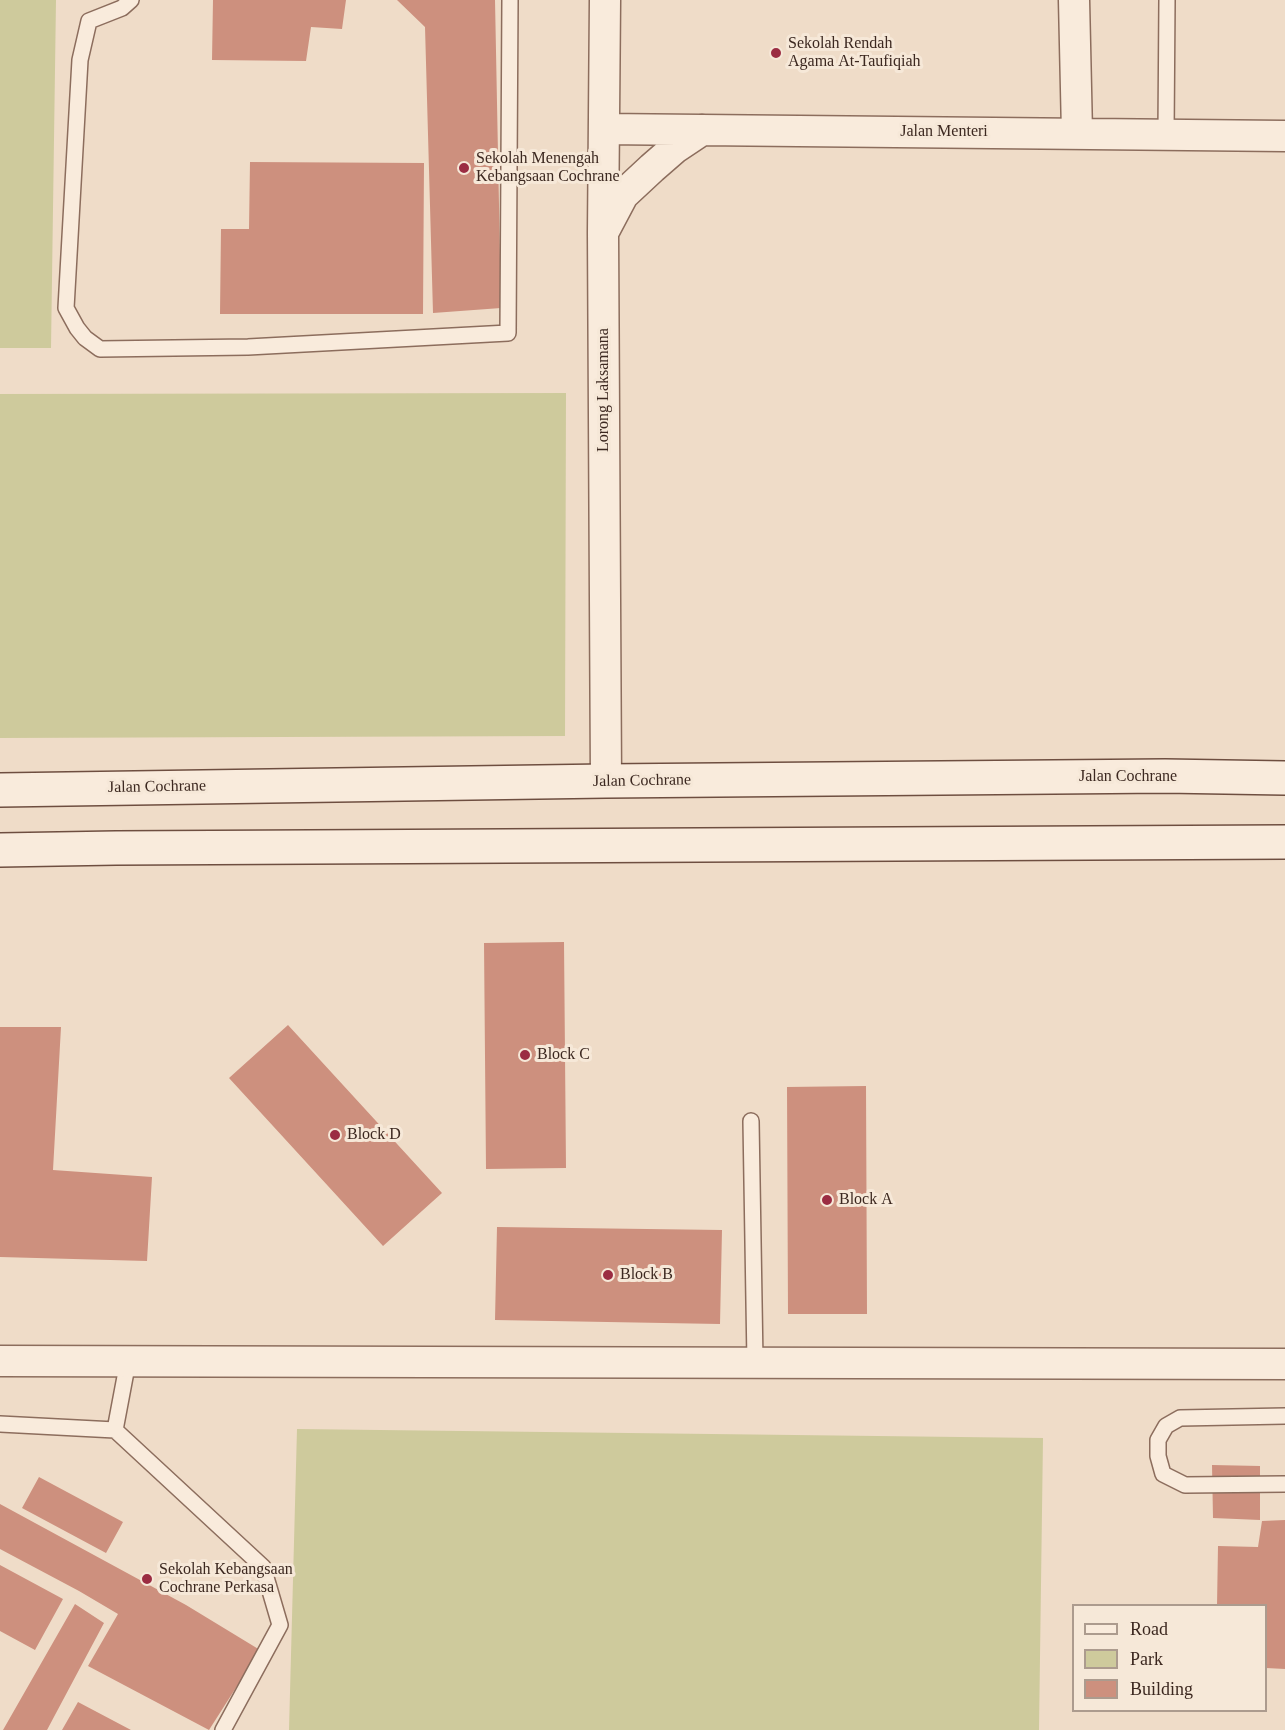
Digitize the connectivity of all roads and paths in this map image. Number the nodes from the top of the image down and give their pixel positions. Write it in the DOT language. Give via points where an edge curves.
graph roads {
  1 [pos="131,0"];
  2 [pos="510,0"];
  3 [pos="605,0"];
  4 [pos="1074,0"];
  5 [pos="1167,0"];
  6 [pos="604,129"];
  7 [pos="702,130"];
  8 [pos="1077,133"];
  9 [pos="1166,134"];
  10 [pos="1285,135"];
  11 [pos="603,233"];
  12 [pos="1285,778"];
  13 [pos="606,781"];
  14 [pos="0,790"];
  15 [pos="1285,842"];
  16 [pos="0,850"];
  17 [pos="751,1121"];
  18 [pos="0,1361"];
  19 [pos="128,1361"];
  20 [pos="755,1362"];
  21 [pos="1285,1364"];
  22 [pos="1285,1416"];
  23 [pos="0,1424"];
  24 [pos="115,1430"];
  25 [pos="1285,1484"];
  26 [pos="223,1730"];
  1 -- 2 [label="lane" via="122,8 89,21 81,60 66,308 85,338 100,349 248,347 508,333"];
  3 -- 6 [label="street, Lorong Laksamana"];
  4 -- 8 [label="street"];
  5 -- 9 [label="lane"];
  6 -- 7 [label="street, Jalan Menteri"];
  6 -- 11 [label="street, Lorong Laksamana"];
  7 -- 8 [label="street, Jalan Menteri"];
  7 -- 11 [label="street" via="623,195"];
  8 -- 9 [label="street, Jalan Menteri"];
  9 -- 10 [label="street, Jalan Menteri"];
  11 -- 13 [label="street, Lorong Laksamana"];
  12 -- 13 [label="street, Jalan Cochrane"];
  13 -- 14 [label="street, Jalan Cochrane"];
  15 -- 16 [label="street"];
  17 -- 20 [label="lane"];
  18 -- 19 [label="street"];
  19 -- 20 [label="street"];
  19 -- 24 [label="lane"];
  20 -- 21 [label="street"];
  22 -- 25 [label="lane" via="1180,1418 1166,1426 1158,1440 1158,1456 1163,1474 1185,1485"];
  23 -- 24 [label="lane"];
  24 -- 26 [label="lane" via="263,1567 280,1625"];
}
